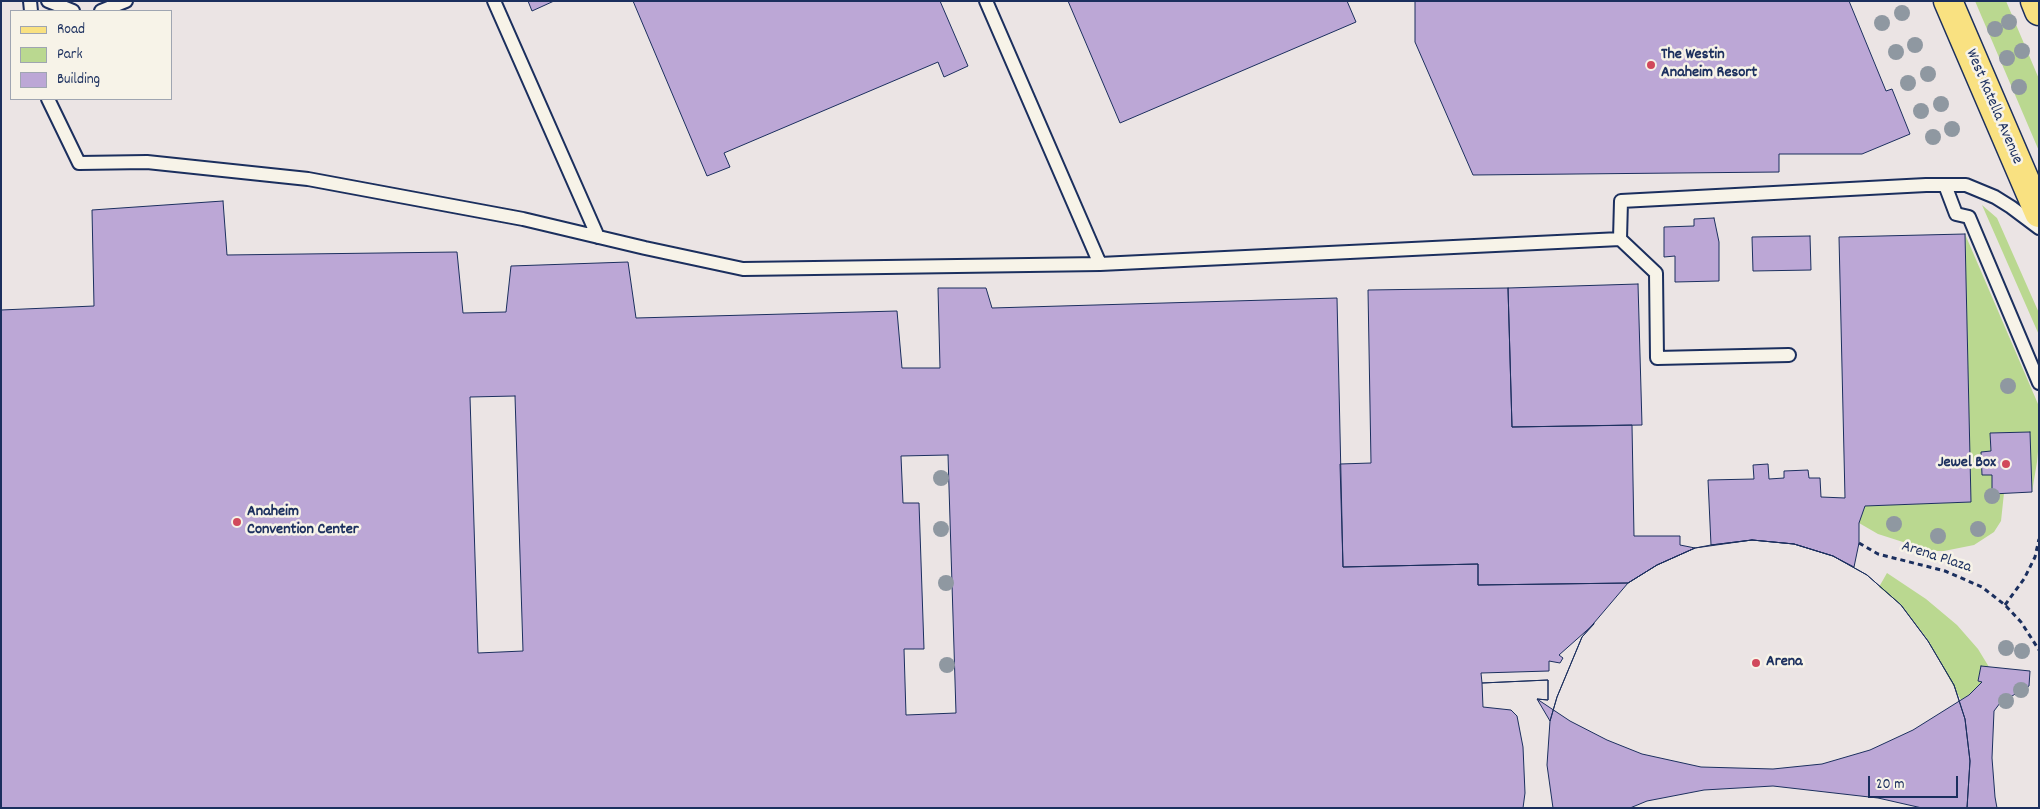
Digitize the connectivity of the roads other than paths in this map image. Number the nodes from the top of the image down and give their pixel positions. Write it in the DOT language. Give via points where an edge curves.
graph roads {
  1 [pos="48,1"];
  2 [pos="126,1"];
  3 [pos="494,1"];
  4 [pos="986,1"];
  5 [pos="1948,1"];
  6 [pos="2035,1"];
  7 [pos="70,10"];
  8 [pos="104,10"];
  9 [pos="2039,10"];
  10 [pos="48,100"];
  11 [pos="1945,185"];
  12 [pos="2039,213"];
  13 [pos="2039,228"];
  14 [pos="598,237"];
  15 [pos="1620,239"];
  16 [pos="1100,264"];
  17 [pos="1789,354"];
  18 [pos="2039,382"];
  1 -- 7 [label="lane"];
  2 -- 8 [label="lane"];
  3 -- 14 [label="lane"];
  4 -- 16 [label="lane"];
  5 -- 12 [label="main road, West Katella Avenue"];
  6 -- 9 [label="main road"];
  10 -- 14 [label="lane" via="79,163 147,162 308,179 523,219"];
  11 -- 13 [label="lane" via="1966,185 1995,197"];
  11 -- 15 [label="lane" via="1621,201"];
  11 -- 18 [label="lane" via="1956,214 1969,217"];
  14 -- 16 [label="lane" via="743,269"];
  15 -- 16 [label="lane"];
  15 -- 17 [label="lane" via="1656,273 1657,358"];
}
